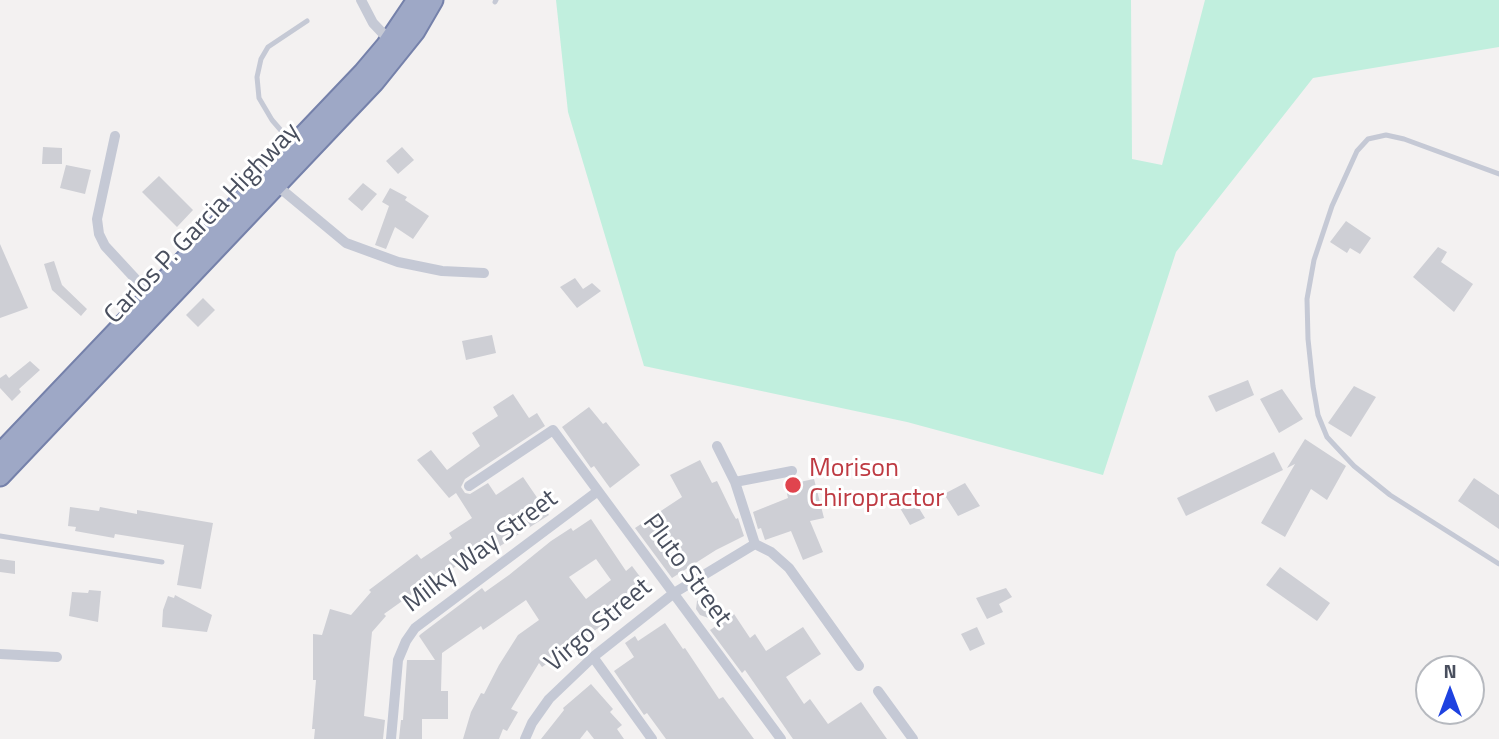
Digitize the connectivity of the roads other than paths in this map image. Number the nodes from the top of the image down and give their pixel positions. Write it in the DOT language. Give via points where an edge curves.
graph roads {
  1 [pos="361,0"];
  2 [pos="417,0"];
  3 [pos="433,0"];
  4 [pos="307,21"];
  5 [pos="390,41"];
  6 [pos="115,136"];
  7 [pos="300,151"];
  8 [pos="1499,174"];
  9 [pos="271,181"];
  10 [pos="484,274"];
  11 [pos="156,301"];
  12 [pos="716,446"];
  13 [pos="0,454"];
  14 [pos="792,471"];
  15 [pos="0,476"];
  16 [pos="735,482"];
  17 [pos="469,486"];
  18 [pos="598,491"];
  19 [pos="0,536"];
  20 [pos="755,544"];
  21 [pos="162,562"];
  22 [pos="1499,564"];
  23 [pos="674,593"];
  24 [pos="0,654"];
  25 [pos="57,657"];
  26 [pos="593,657"];
  27 [pos="859,666"];
  28 [pos="878,691"];
  29 [pos="391,739"];
  30 [pos="525,739"];
  31 [pos="652,739"];
  32 [pos="781,739"];
  33 [pos="913,739"];
  1 -- 5 [label="street"];
  2 -- 5 [label="highway, Carlos P. Garcia Highway"];
  3 -- 7 [label="highway, Carlos P. Garcia Highway" via="397,55"];
  4 -- 7 [label="lane" via="268,47 257,77 259,98"];
  5 -- 7 [label="highway, Carlos P. Garcia Highway"];
  6 -- 11 [label="street" via="97,219 99,234"];
  7 -- 9 [label="highway, Carlos P. Garcia Highway"];
  8 -- 22 [label="lane" via="1404,138 1368,139 1357,151 1332,206 1307,299 1313,386 1327,437 1390,495"];
  9 -- 10 [label="street" via="346,243 398,262"];
  9 -- 11 [label="highway, Carlos P. Garcia Highway"];
  11 -- 13 [label="highway, Carlos P. Garcia Highway"];
  11 -- 15 [label="highway, Carlos P. Garcia Highway"];
  12 -- 16 [label="street"];
  14 -- 16 [label="street"];
  16 -- 20 [label="street"];
  17 -- 18 [label="street, Pluto Street" via="553,430"];
  18 -- 23 [label="street, Pluto Street"];
  18 -- 29 [label="street, Milky Way Street" via="415,628 398,660"];
  19 -- 21 [label="lane"];
  20 -- 23 [label="street, Virgo Street"];
  20 -- 27 [label="street" via="789,568"];
  23 -- 26 [label="street, Virgo Street"];
  23 -- 32 [label="street, Pluto Street"];
  24 -- 25 [label="street"];
  26 -- 30 [label="street, Virgo Street" via="548,699"];
  26 -- 31 [label="street"];
  28 -- 33 [label="street"];
}
